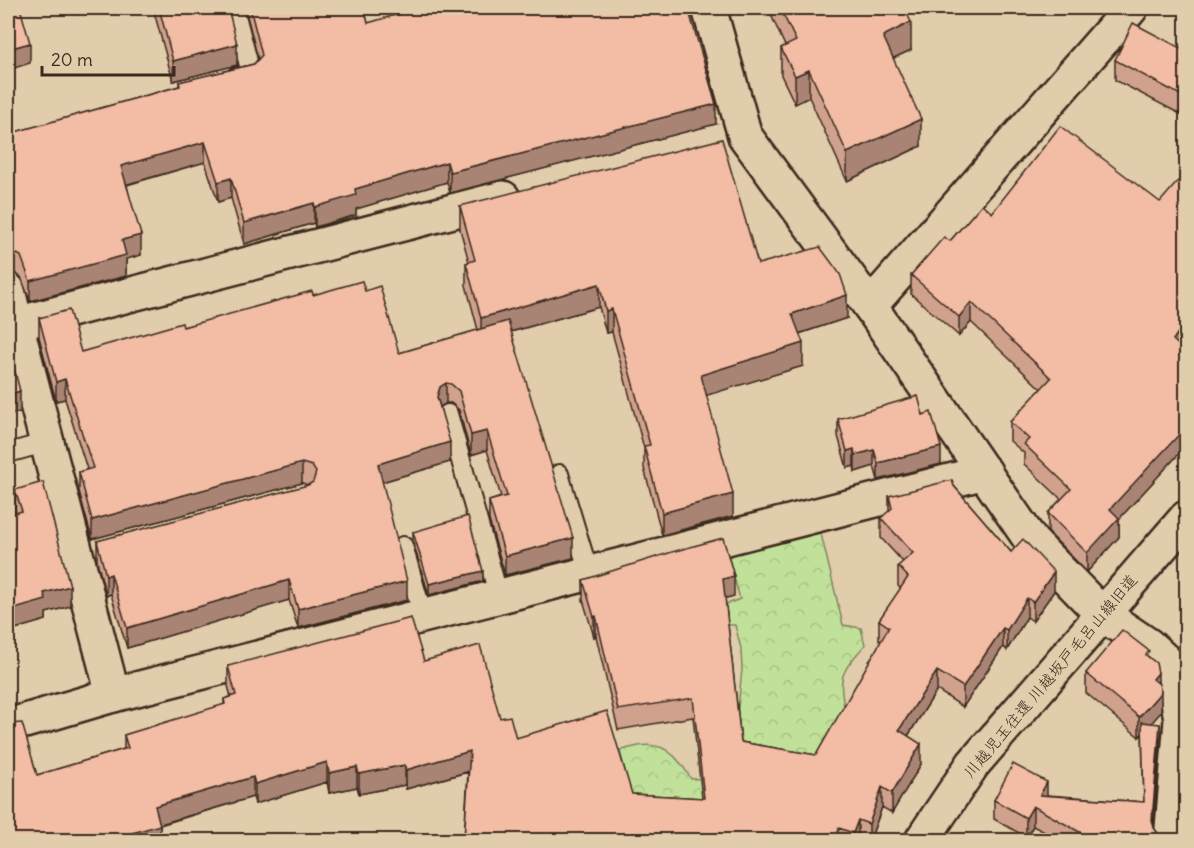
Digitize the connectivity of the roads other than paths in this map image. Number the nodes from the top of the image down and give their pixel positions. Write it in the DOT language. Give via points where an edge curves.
graph roads {
  1 [pos="234,8"];
  2 [pos="709,8"];
  3 [pos="1131,8"];
  4 [pos="216,82"];
  5 [pos="537,190"];
  6 [pos="8,290"];
  7 [pos="870,306"];
  8 [pos="12,325"];
  9 [pos="448,414"];
  10 [pos="48,442"];
  11 [pos="8,453"];
  12 [pos="985,472"];
  13 [pos="559,474"];
  14 [pos="1186,518"];
  15 [pos="403,546"];
  16 [pos="589,573"];
  17 [pos="499,597"];
  18 [pos="1102,614"];
  19 [pos="423,616"];
  20 [pos="113,695"];
  21 [pos="1183,713"];
  22 [pos="8,726"];
  23 [pos="922,840"];
  24 [pos="1171,840"];
  1 -- 4 [label="lane" via="251,73"];
  2 -- 7 [label="street" via="733,139"];
  3 -- 7 [label="street"];
  5 -- 8 [label="street"];
  6 -- 8 [label="street"];
  7 -- 12 [label="street"];
  8 -- 10 [label="street"];
  9 -- 17 [label="lane"];
  10 -- 11 [label="lane"];
  10 -- 20 [label="street" via="83,554"];
  12 -- 16 [label="street"];
  12 -- 18 [label="street" via="1032,543"];
  13 -- 16 [label="lane"];
  14 -- 18 [label="street, 川越児玉往還 川越坂戸毛呂山線旧道"];
  15 -- 19 [label="lane"];
  16 -- 17 [label="street"];
  17 -- 19 [label="street"];
  18 -- 21 [label="street" via="1148,645 1173,668"];
  18 -- 23 [label="street, 川越児玉往還 川越坂戸毛呂山線旧道" via="973,764"];
  19 -- 20 [label="street"];
  20 -- 22 [label="street"];
  21 -- 24 [label="street"];
}
